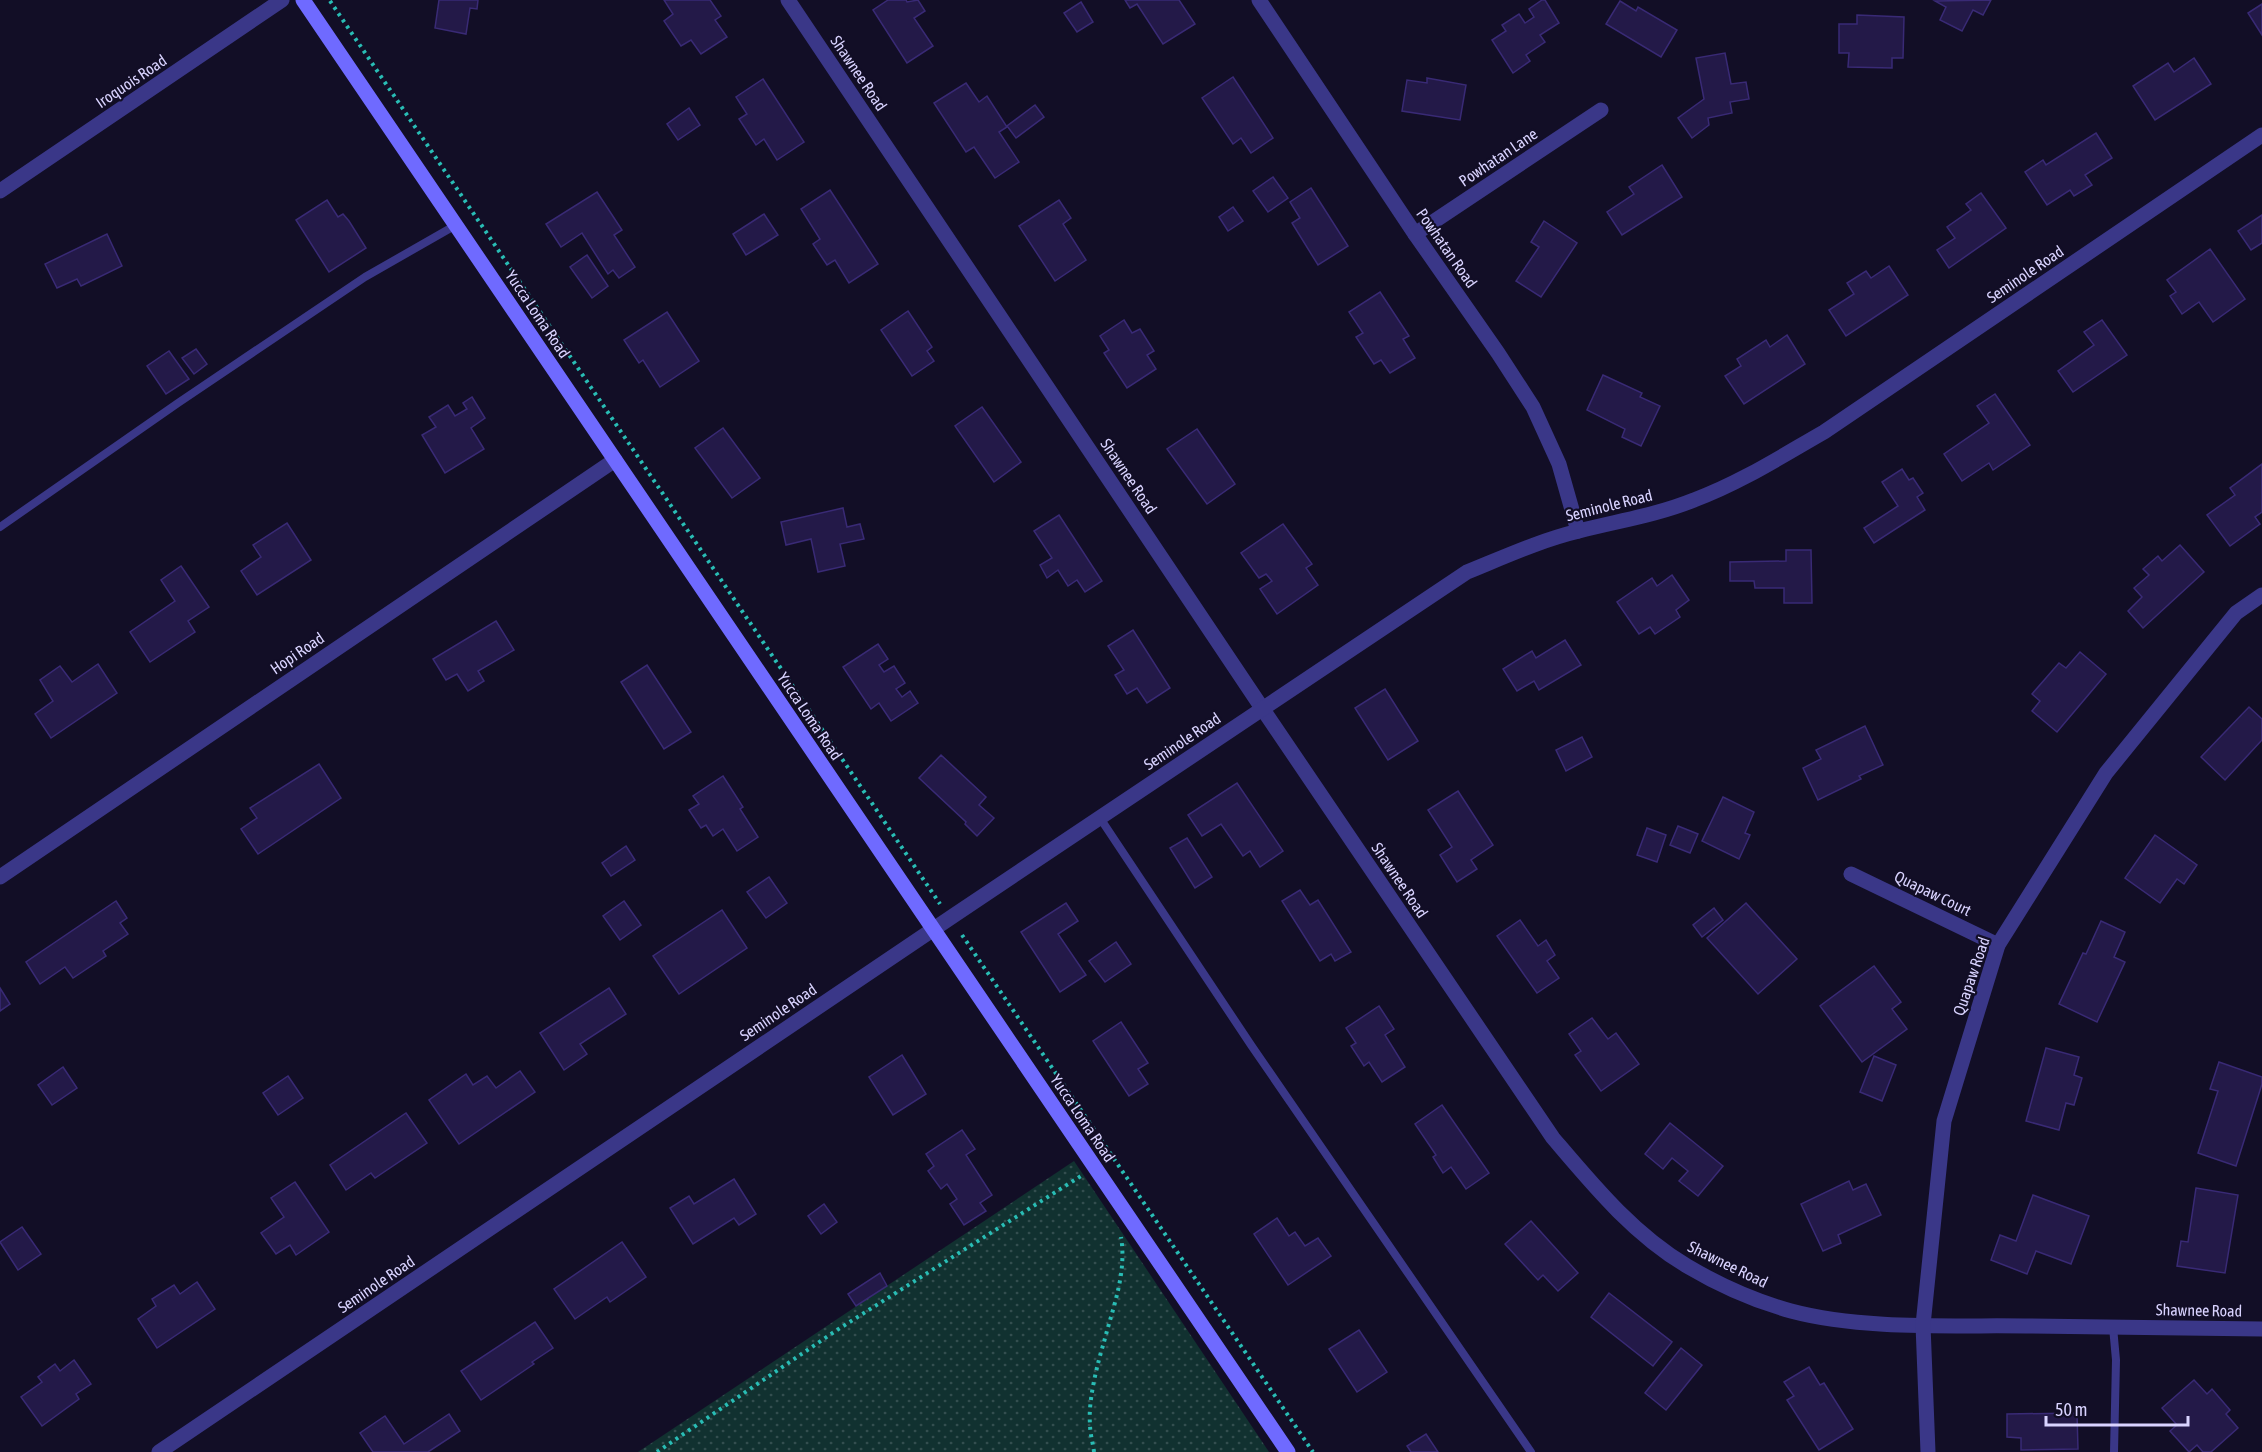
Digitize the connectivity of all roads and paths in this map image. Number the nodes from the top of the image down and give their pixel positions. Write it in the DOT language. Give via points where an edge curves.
graph roads {
  1 [pos="282,0"];
  2 [pos="303,0"];
  3 [pos="788,0"];
  4 [pos="1258,0"];
  5 [pos="330,1"];
  6 [pos="1601,110"];
  7 [pos="2262,135"];
  8 [pos="0,191"];
  9 [pos="456,225"];
  10 [pos="1415,234"];
  11 [pos="615,460"];
  12 [pos="0,527"];
  13 [pos="1578,531"];
  14 [pos="2262,595"];
  15 [pos="1262,708"];
  16 [pos="1100,818"];
  17 [pos="1851,874"];
  18 [pos="0,876"];
  19 [pos="940,904"];
  20 [pos="933,929"];
  21 [pos="962,935"];
  22 [pos="1998,945"];
  23 [pos="1095,1167"];
  24 [pos="1120,1229"];
  25 [pos="1923,1325"];
  26 [pos="2113,1327"];
  27 [pos="2262,1329"];
  28 [pos="159,1452"];
  29 [pos="657,1452"];
  30 [pos="1094,1452"];
  31 [pos="1288,1452"];
  32 [pos="1313,1452"];
  33 [pos="1531,1452"];
  34 [pos="1928,1452"];
  35 [pos="2114,1452"];
  1 -- 8 [label="street, Iroquois Road"];
  2 -- 9 [label="main road, Yucca Loma Road"];
  3 -- 15 [label="street, Shawnee Road"];
  4 -- 10 [label="street, Powhatan Road"];
  5 -- 19 [label="path"];
  6 -- 10 [label="street, Powhatan Lane"];
  7 -- 13 [label="street, Seminole Road" via="1824,432 1694,500"];
  9 -- 11 [label="main road, Yucca Loma Road"];
  9 -- 12 [label="lane" via="365,278"];
  10 -- 13 [label="street, Powhatan Road" via="1533,407 1559,464"];
  11 -- 18 [label="street, Hopi Road"];
  11 -- 20 [label="main road, Yucca Loma Road"];
  13 -- 15 [label="street, Seminole Road" via="1467,572"];
  14 -- 22 [label="street, Quapaw Road" via="2236,613 2106,773"];
  15 -- 16 [label="street, Seminole Road"];
  15 -- 25 [label="street, Shawnee Road" via="1553,1138 1603,1197 1645,1236 1686,1265 1741,1293 1791,1311 1843,1320"];
  16 -- 20 [label="street, Seminole Road"];
  16 -- 33 [label="lane" via="1251,1046"];
  17 -- 22 [label="street, Quapaw Court"];
  20 -- 23 [label="main road, Yucca Loma Road"];
  20 -- 28 [label="street, Seminole Road"];
  21 -- 32 [label="path"];
  22 -- 25 [label="street, Quapaw Road" via="1944,1121"];
  23 -- 29 [label="path" via="837,1330"];
  23 -- 31 [label="main road, Yucca Loma Road"];
  24 -- 30 [label="path" via="1122,1275 1103,1345 1089,1423"];
  25 -- 26 [label="street, Shawnee Road"];
  25 -- 34 [label="street, Quapaw Road"];
  26 -- 27 [label="street, Shawnee Road"];
  26 -- 35 [label="lane"];
}
